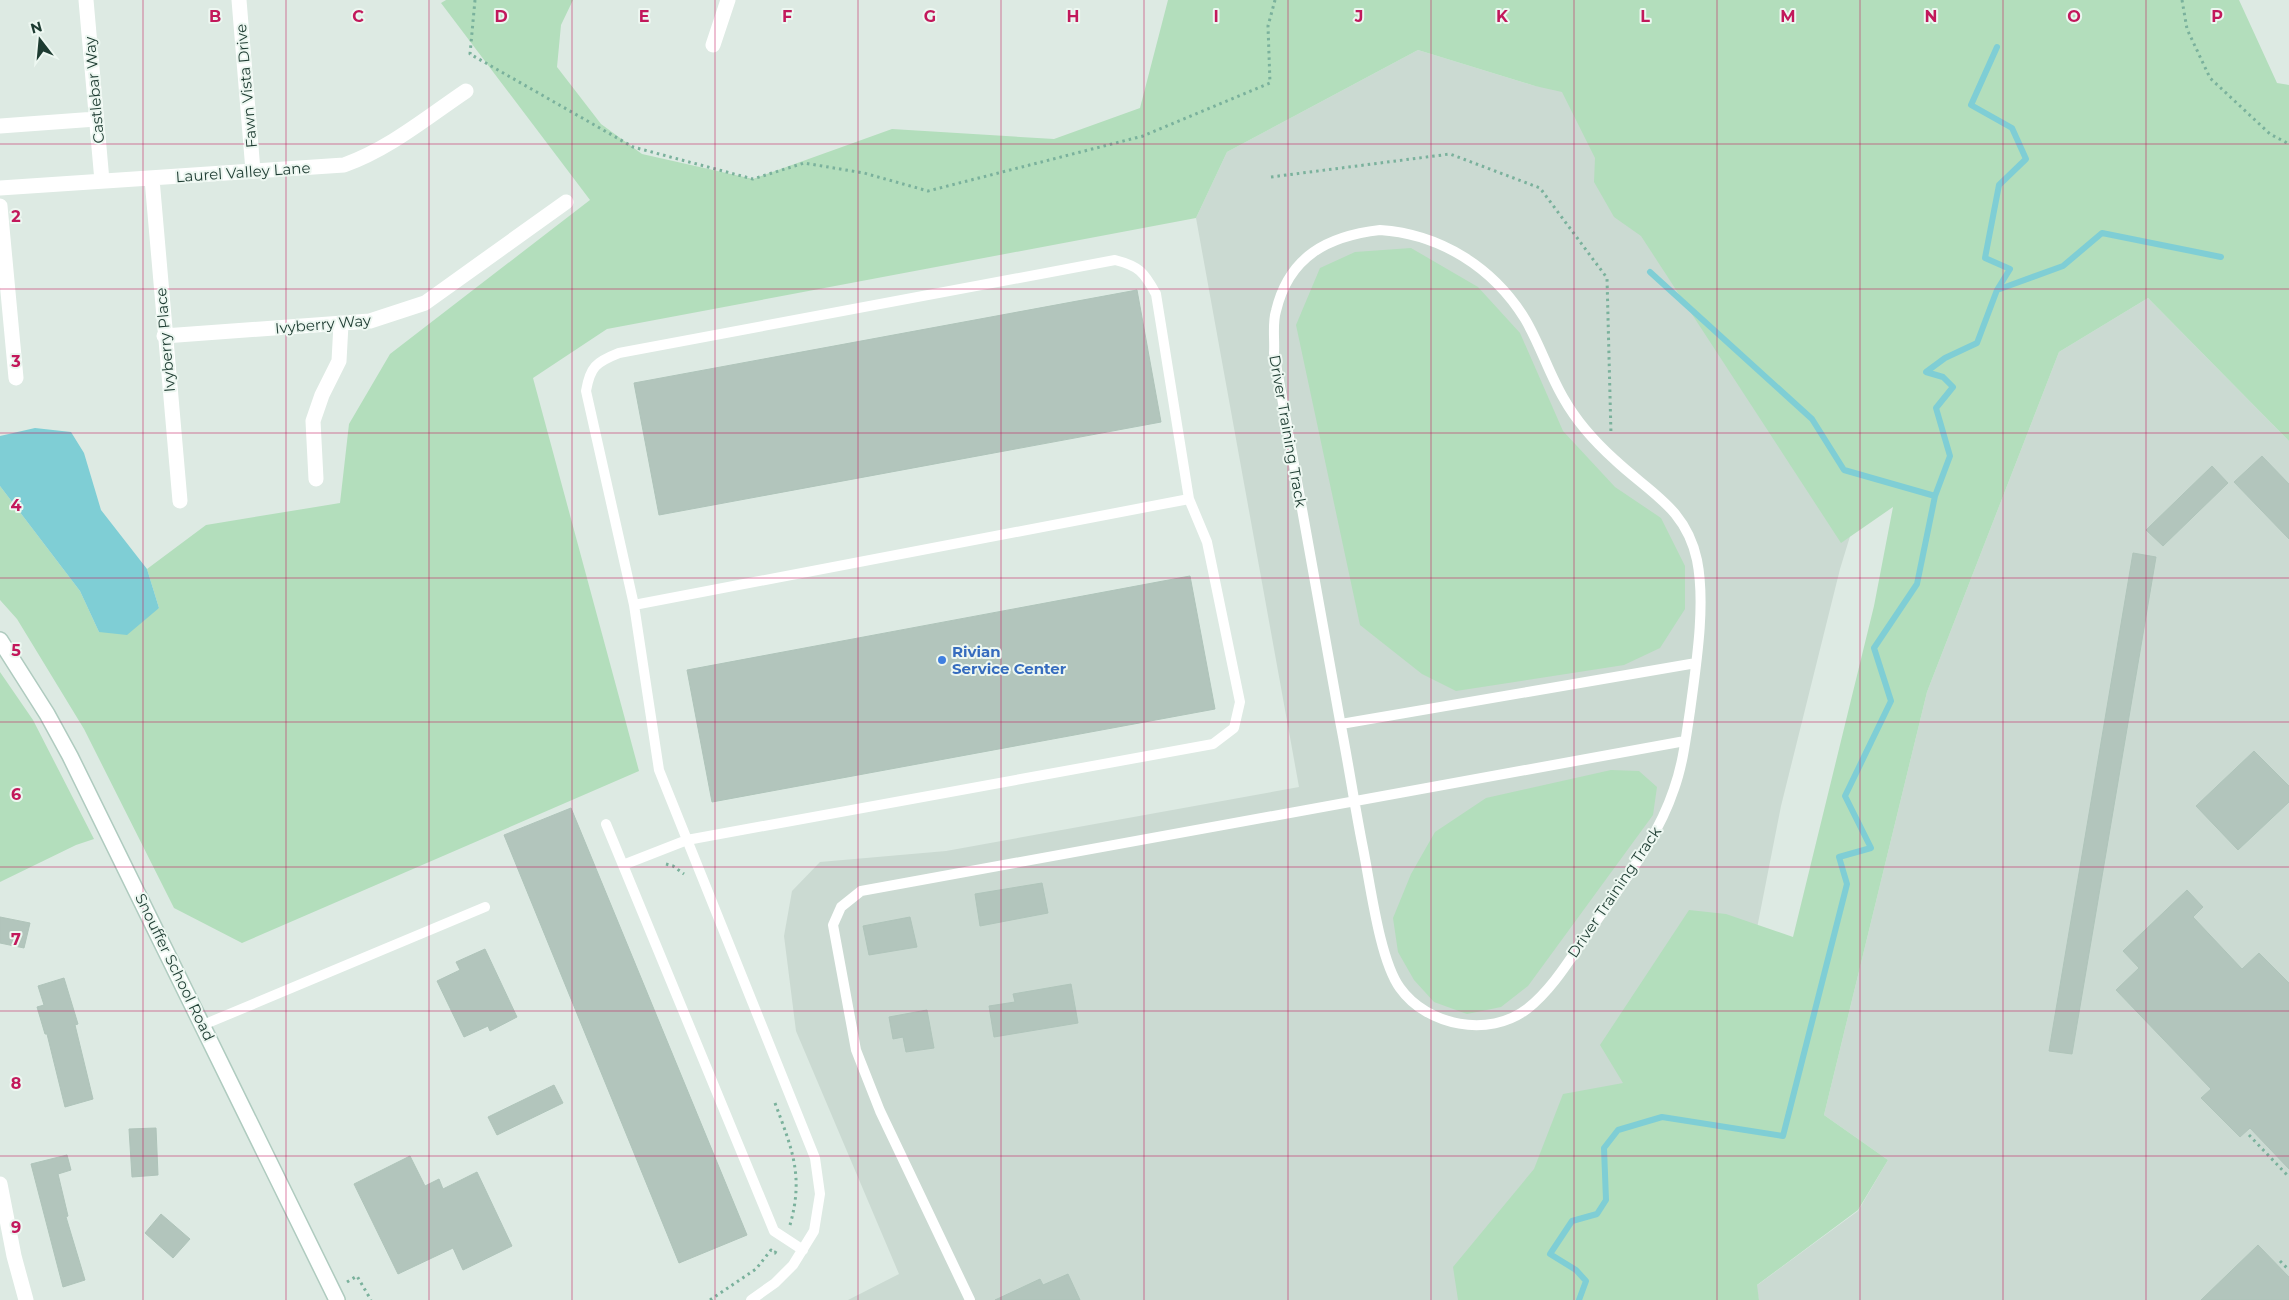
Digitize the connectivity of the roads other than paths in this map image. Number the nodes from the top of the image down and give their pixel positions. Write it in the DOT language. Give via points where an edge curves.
graph roads {
  1 [pos="86,0"];
  2 [pos="239,0"];
  3 [pos="728,0"];
  4 [pos="713,45"];
  5 [pos="466,91"];
  6 [pos="96,119"];
  7 [pos="0,126"];
  8 [pos="253,171"];
  9 [pos="152,179"];
  10 [pos="102,181"];
  11 [pos="0,188"];
  12 [pos="566,202"];
  13 [pos="0,206"];
  14 [pos="340,324"];
  15 [pos="164,336"];
  16 [pos="16,378"];
  17 [pos="316,479"];
  18 [pos="1189,499"];
  19 [pos="180,501"];
  20 [pos="634,605"];
  21 [pos="0,640"];
  22 [pos="1696,663"];
  23 [pos="1341,724"];
  24 [pos="1685,741"];
  25 [pos="1354,802"];
  26 [pos="606,824"];
  27 [pos="687,840"];
  28 [pos="624,865"];
  29 [pos="485,907"];
  30 [pos="203,1025"];
  31 [pos="0,1184"];
  32 [pos="803,1250"];
  33 [pos="26,1300"];
  34 [pos="337,1300"];
  35 [pos="751,1300"];
  36 [pos="970,1300"];
  1 -- 6 [label="street, Castlebar Way"];
  2 -- 8 [label="street, Fawn Vista Drive"];
  3 -- 4 [label="street"];
  5 -- 8 [label="street, Laurel Valley Lane" via="366,157 344,165"];
  6 -- 7 [label="street"];
  6 -- 10 [label="street, Castlebar Way"];
  8 -- 9 [label="street, Laurel Valley Lane"];
  9 -- 10 [label="street, Laurel Valley Lane"];
  9 -- 15 [label="street, Ivyberry Place"];
  10 -- 11 [label="street, Laurel Valley Lane"];
  12 -- 14 [label="street, Ivyberry Way" via="425,303 370,321"];
  13 -- 16 [label="street"];
  14 -- 15 [label="street, Ivyberry Way"];
  14 -- 17 [label="street" via="339,361 313,421"];
  15 -- 19 [label="street, Ivyberry Place"];
  18 -- 20 [label="lane"];
  18 -- 20 [label="lane" via="1156,294 1145,275 1133,264 1115,260 629,351 602,359 590,372 586,391"];
  18 -- 27 [label="lane" via="1206,542 1240,702 1234,728 1213,744"];
  20 -- 27 [label="lane" via="660,770"];
  21 -- 30 [label="street, Snouffer School Road" via="70,756"];
  22 -- 23 [label="lane"];
  22 -- 23 [label="lane, Driver Training Track" via="1700,582 1696,556 1687,532 1671,507 1612,458 1586,431 1564,399 1525,320 1502,288 1469,260 1438,242 1405,232 1353,233 1304,258 1287,284 1275,312 1274,353"];
  22 -- 24 [label="lane, Driver Training Track"];
  23 -- 25 [label="lane, Driver Training Track"];
  24 -- 25 [label="lane"];
  24 -- 25 [label="lane, Driver Training Track" via="1675,786 1657,832 1558,976 1526,1010 1502,1021 1472,1025 1443,1021 1420,1009 1398,987 1385,956"];
  25 -- 36 [label="lane" via="861,891 841,907 833,926 856,1050 880,1111"];
  26 -- 28 [label="lane"];
  27 -- 28 [label="lane"];
  27 -- 32 [label="lane" via="815,1158 820,1194 814,1231"];
  28 -- 32 [label="lane" via="774,1231"];
  29 -- 30 [label="lane"];
  30 -- 34 [label="street, Snouffer School Road"];
  31 -- 33 [label="street"];
  32 -- 35 [label="lane" via="775,1283"];
}
